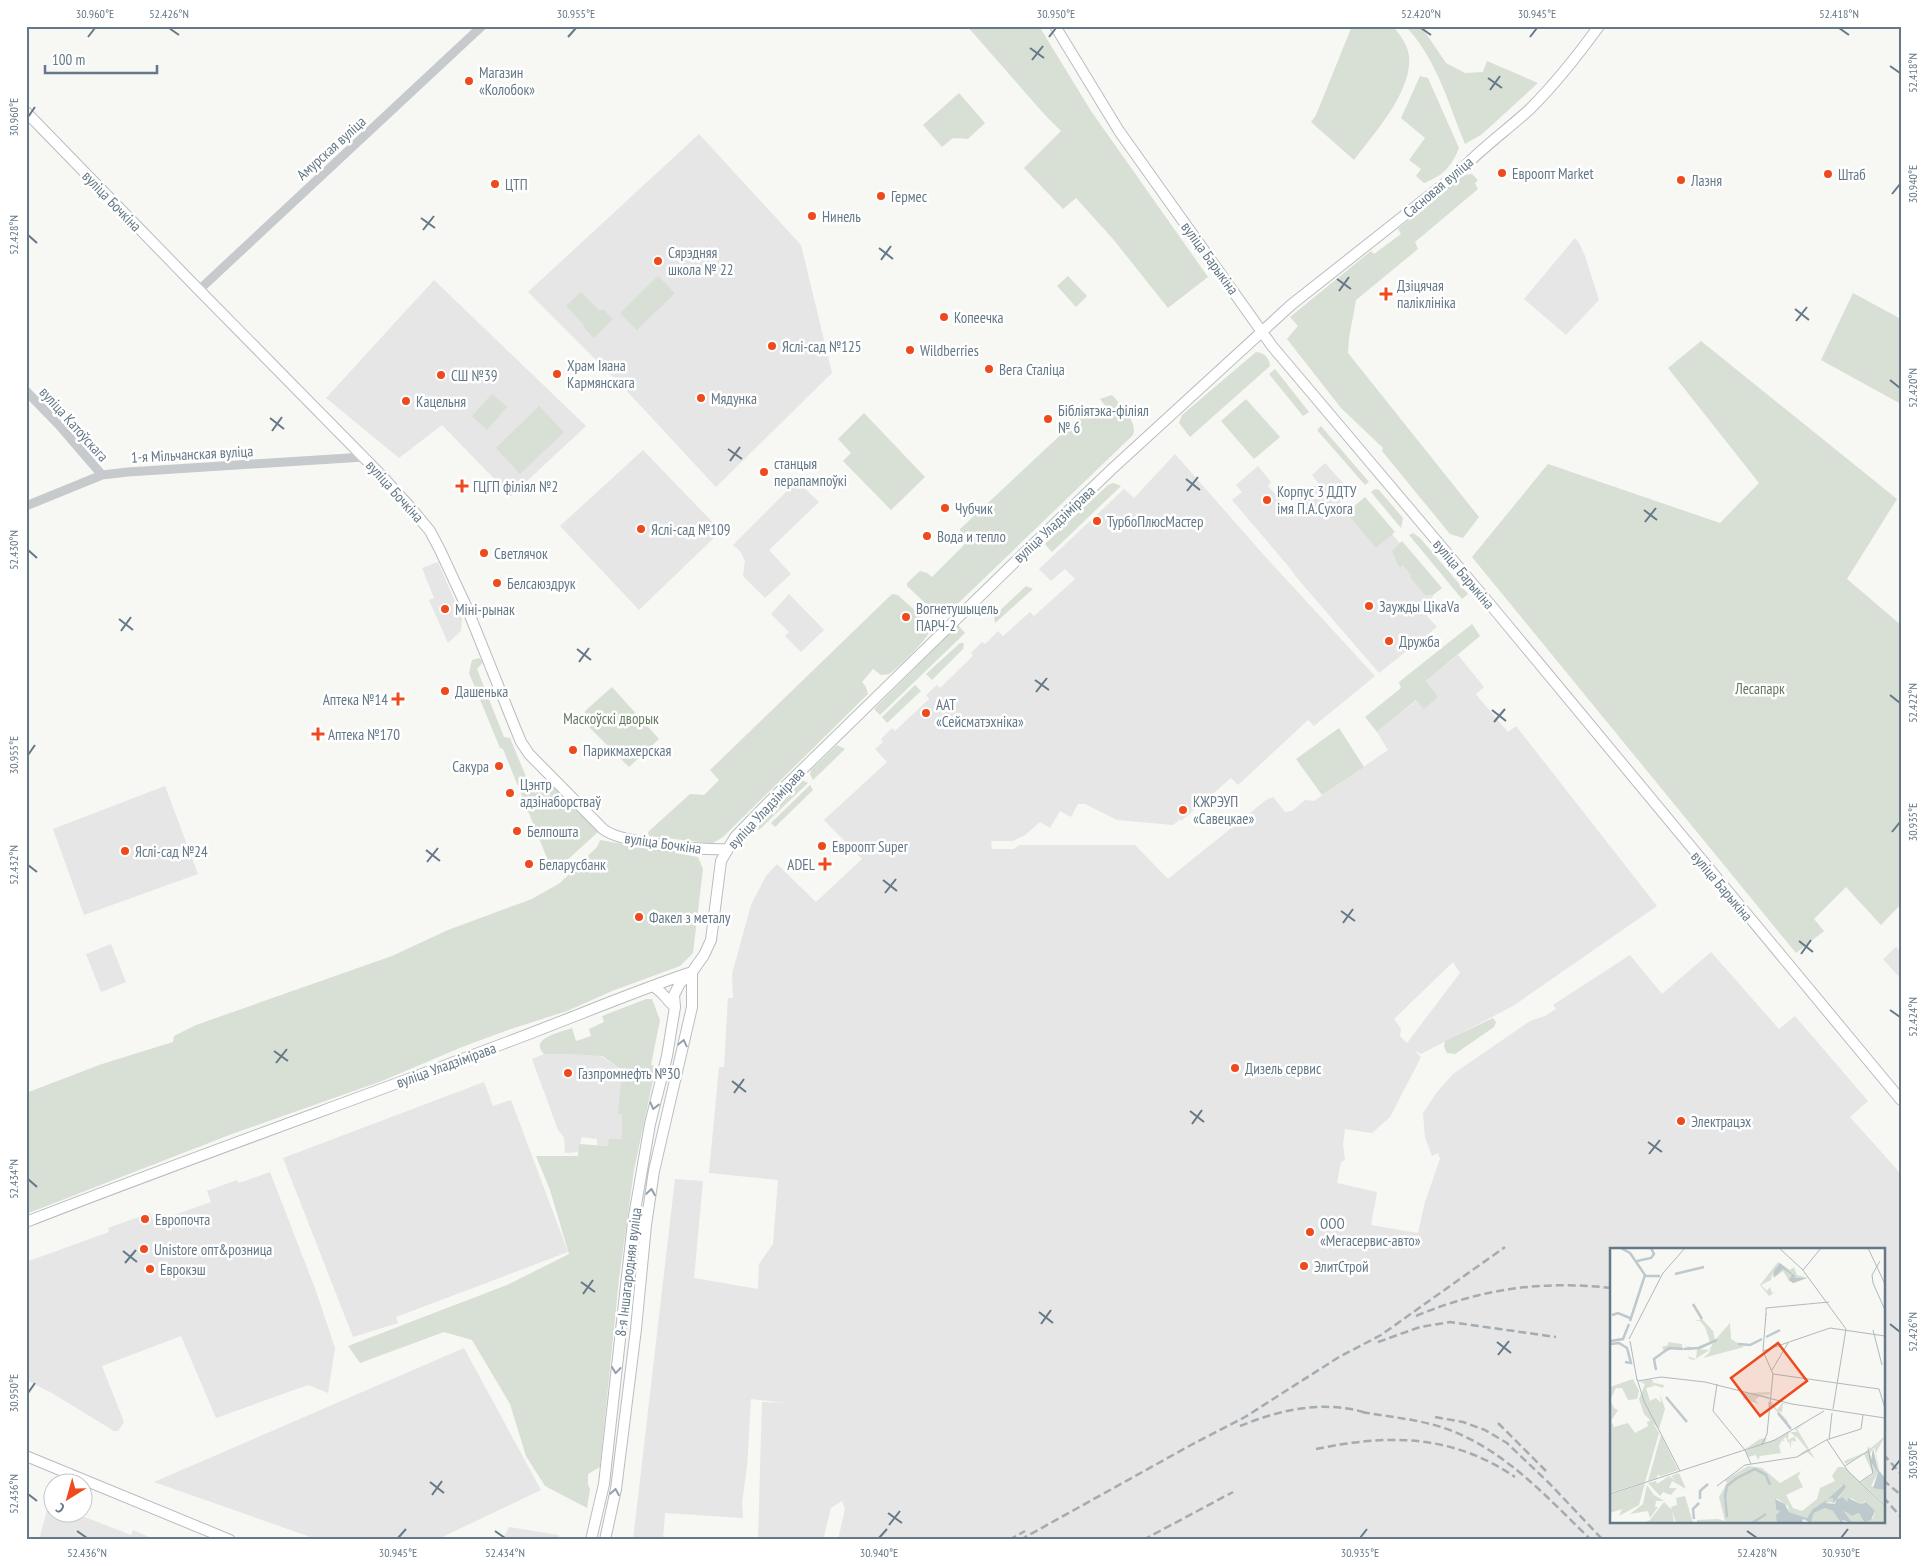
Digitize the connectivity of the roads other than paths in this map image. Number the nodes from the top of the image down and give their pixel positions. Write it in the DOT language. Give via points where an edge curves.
graph roads {
  1 [pos="482,26"];
  2 [pos="1054,26"];
  3 [pos="1599,26"];
  4 [pos="26,112"];
  5 [pos="198,290"];
  6 [pos="1262,332"];
  7 [pos="26,391"];
  8 [pos="364,457"];
  9 [pos="102,475"];
  10 [pos="26,506"];
  11 [pos="726,849"];
  12 [pos="692,972"];
  13 [pos="652,986"];
  14 [pos="675,1007"];
  15 [pos="1901,1100"];
  16 [pos="26,1222"];
  17 [pos="26,1456"];
  18 [pos="230,1540"];
  19 [pos="591,1540"];
  20 [pos="605,1540"];
  1 -- 5 [label="street, Амурская вуліца"];
  2 -- 6 [label="main road, вуліца Барыкіна" via="1119,131"];
  3 -- 6 [label="main road, Сасновая вуліца" via="1528,110 1458,173"];
  4 -- 5 [label="main road, вуліца Бочкіна"];
  5 -- 8 [label="main road, вуліца Бочкіна"];
  6 -- 11 [label="main road, вуліца Уладзімірава" via="1013,563 771,800"];
  6 -- 15 [label="main road, вуліца Барыкіна"];
  7 -- 9 [label="street, вуліца Катоўскага"];
  8 -- 9 [label="street, 1-я Мільчанская вуліца"];
  8 -- 11 [label="main road, вуліца Бочкіна" via="430,531 468,608 487,661 529,754 611,834 635,840"];
  9 -- 10 [label="street, 1-я Мільчанская вуліца"];
  11 -- 12 [label="main road, вуліца Уладзімірава" via="718,879 711,940"];
  12 -- 13 [label="main road, вуліца Уладзімірава"];
  12 -- 14 [label="main road, 8-я Іншагародняя вуліца" via="680,983 674,995"];
  20 -- 12 [label="main road, 8-я Іншагародняя вуліца, one-way" via="616,1488 654,1171 692,1007"];
  13 -- 14 [label="main road"];
  13 -- 16 [label="main road, вуліца Уладзімірава"];
  14 -- 19 [label="main road, 8-я Іншагародняя вуліца, one-way" via="633,1222 604,1484"];
  17 -- 18 [label="main road"];
}
